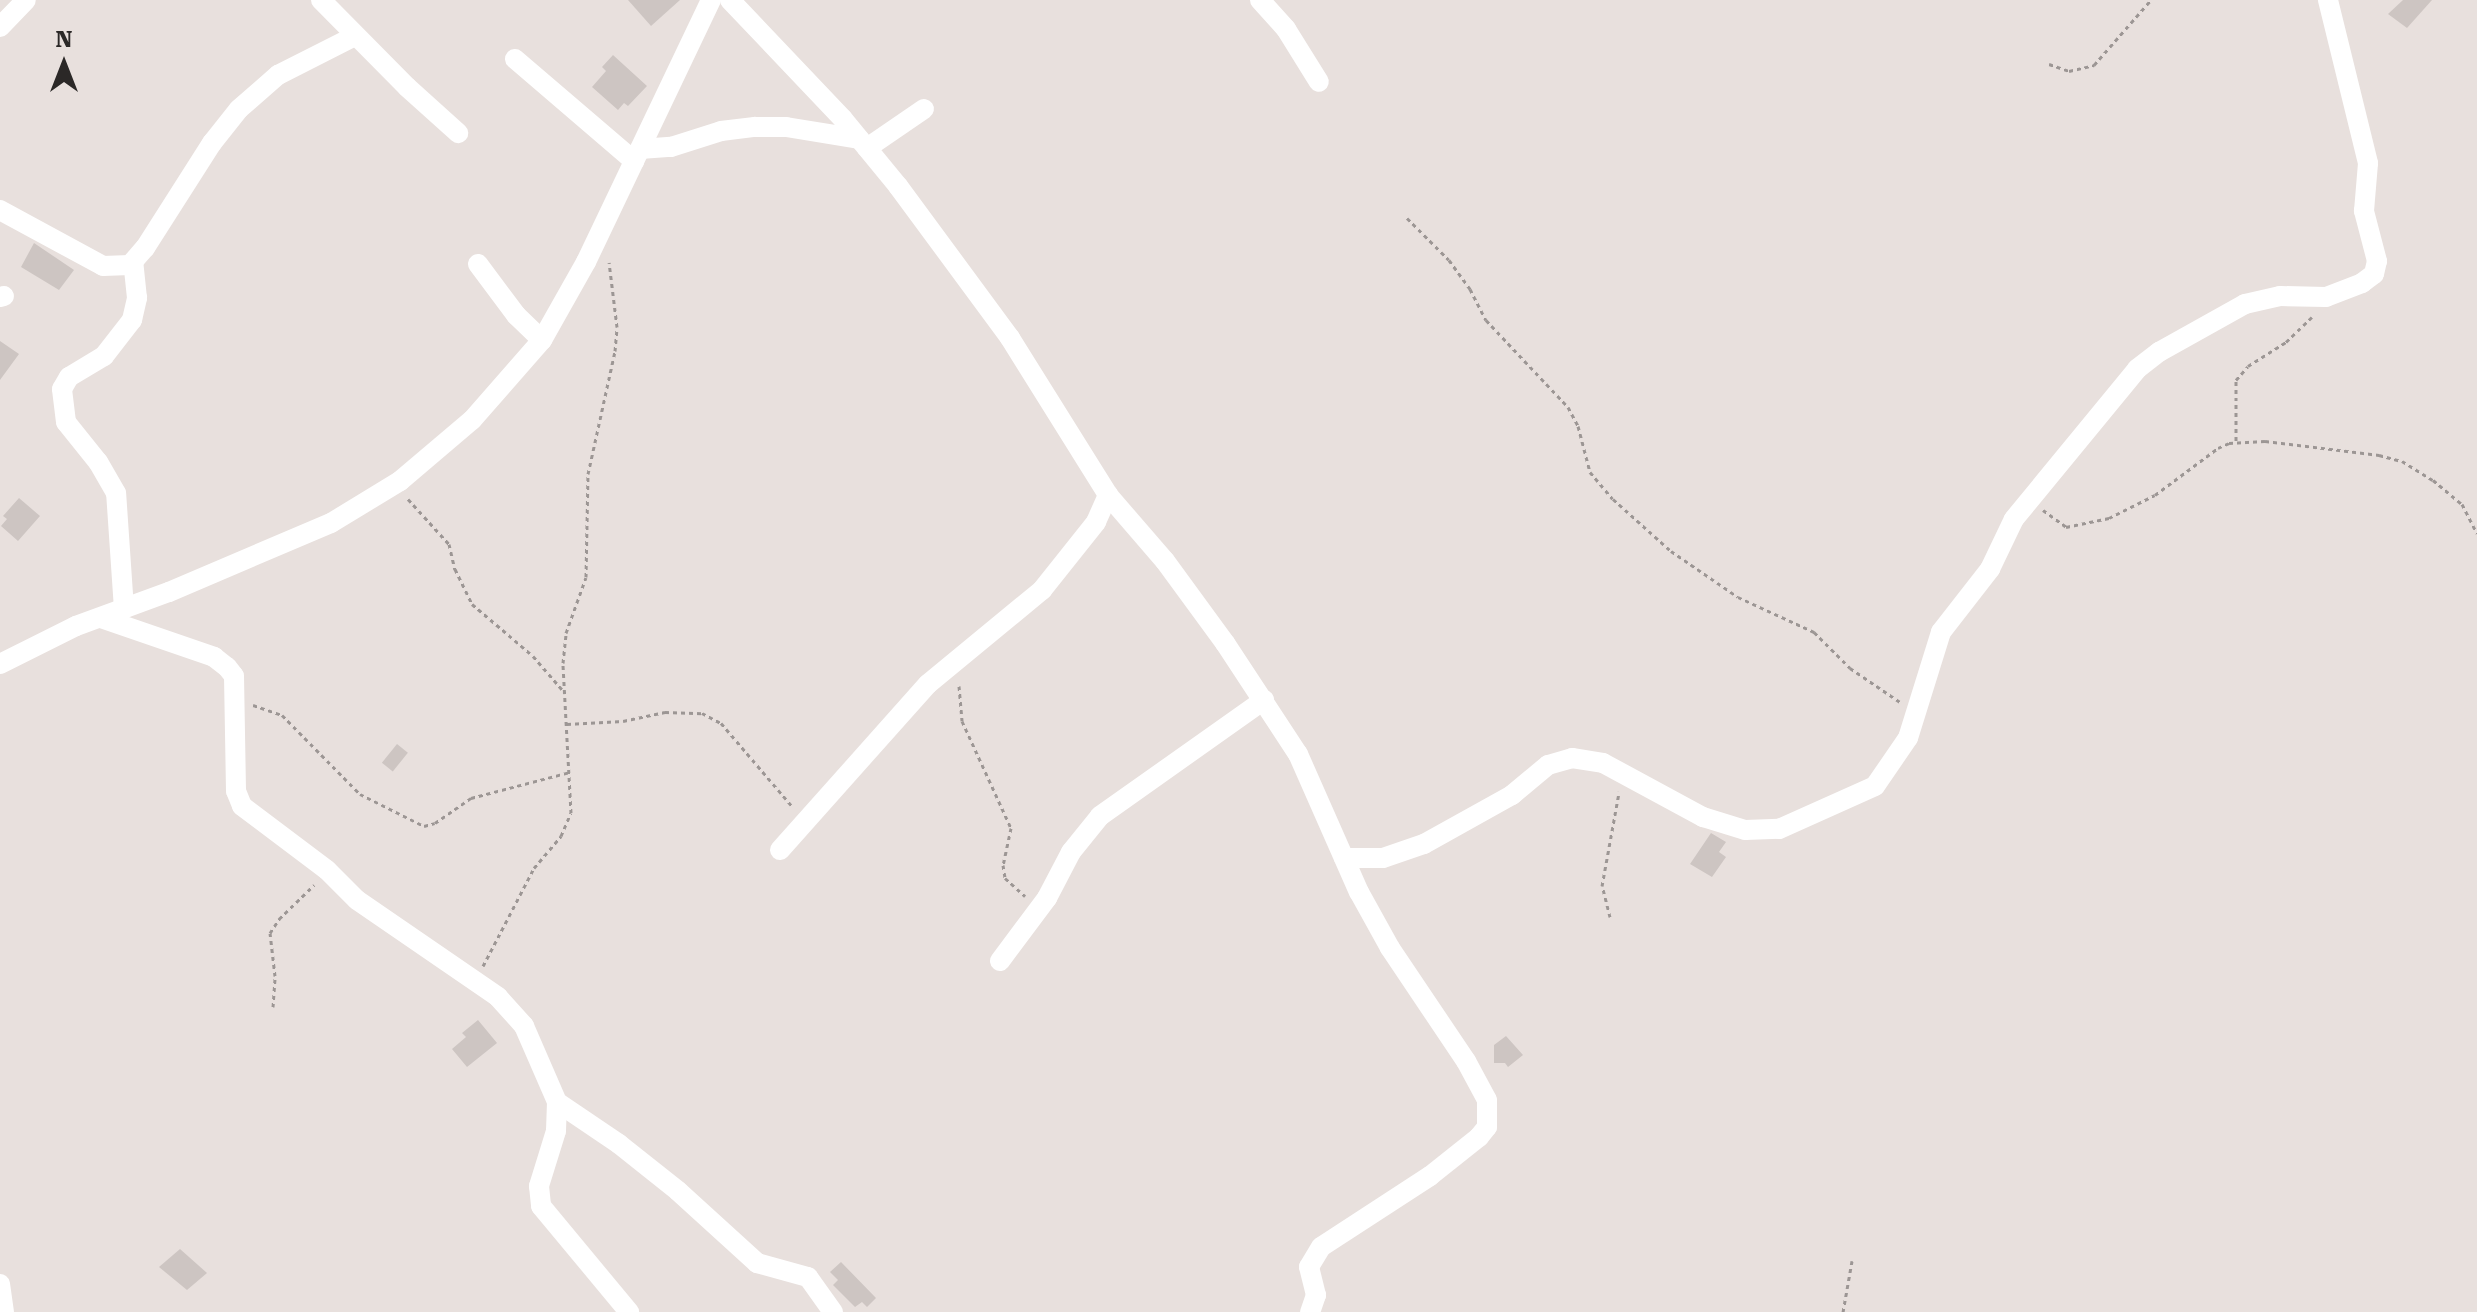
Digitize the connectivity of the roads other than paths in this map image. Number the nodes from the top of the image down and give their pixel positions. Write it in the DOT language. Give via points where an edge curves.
graph roads {
  1 [pos="26,0"];
  2 [pos="321,0"];
  3 [pos="711,0"];
  4 [pos="730,0"];
  5 [pos="1260,0"];
  6 [pos="2328,0"];
  7 [pos="0,26"];
  8 [pos="355,36"];
  9 [pos="515,59"];
  10 [pos="1319,82"];
  11 [pos="924,109"];
  12 [pos="458,133"];
  13 [pos="863,144"];
  14 [pos="637,155"];
  15 [pos="0,210"];
  16 [pos="133,262"];
  17 [pos="478,264"];
  18 [pos="542,340"];
  19 [pos="1108,495"];
  20 [pos="124,609"];
  21 [pos="101,618"];
  22 [pos="4,655"];
  23 [pos="1264,700"];
  24 [pos="780,850"];
  25 [pos="1344,858"];
  26 [pos="1000,961"];
  27 [pos="557,1102"];
  28 [pos="0,1284"];
  29 [pos="4,1312"];
  30 [pos="629,1312"];
  31 [pos="833,1312"];
  32 [pos="1310,1312"];
  1 -- 7 [label="street"];
  2 -- 8 [label="street"];
  3 -- 14 [label="street"];
  4 -- 13 [label="street"];
  5 -- 10 [label="street" via="1286,29"];
  6 -- 25 [label="street" via="2368,163 2364,211 2377,267 2369,280 2318,298 2256,300 2137,369 2009,527 1990,569 1941,632 1903,748 1875,786 1765,832 1726,826 1584,758 1559,760 1512,795 1424,844 1383,858"];
  8 -- 12 [label="street"];
  8 -- 16 [label="street" via="278,75 239,109"];
  9 -- 14 [label="street"];
  11 -- 13 [label="street"];
  13 -- 14 [label="street" via="786,127 755,127"];
  13 -- 19 [label="street" via="1010,338"];
  14 -- 18 [label="street"];
  15 -- 16 [label="street" via="103,266 119,268"];
  16 -- 20 [label="street" via="137,298 132,320 104,356 69,377 62,389 66,422 116,493"];
  17 -- 18 [label="street"];
  18 -- 20 [label="street" via="488,405 396,484 331,523"];
  19 -- 23 [label="street" via="1165,561"];
  19 -- 24 [label="street" via="1096,522 1042,590 908,705"];
  20 -- 21 [label="street"];
  21 -- 22 [label="street"];
  21 -- 27 [label="street" via="214,657 234,676 236,791 242,806 327,870 357,900 498,997 524,1026"];
  23 -- 25 [label="street" via="1312,779"];
  23 -- 26 [label="street" via="1100,816"];
  25 -- 32 [label="street" via="1390,948 1471,1069 1489,1113 1479,1137 1430,1176 1321,1247 1309,1267 1316,1295"];
  27 -- 30 [label="street" via="556,1131 539,1186 541,1206"];
  27 -- 31 [label="street" via="678,1191 757,1263 808,1277"];
  28 -- 29 [label="street"];
}
